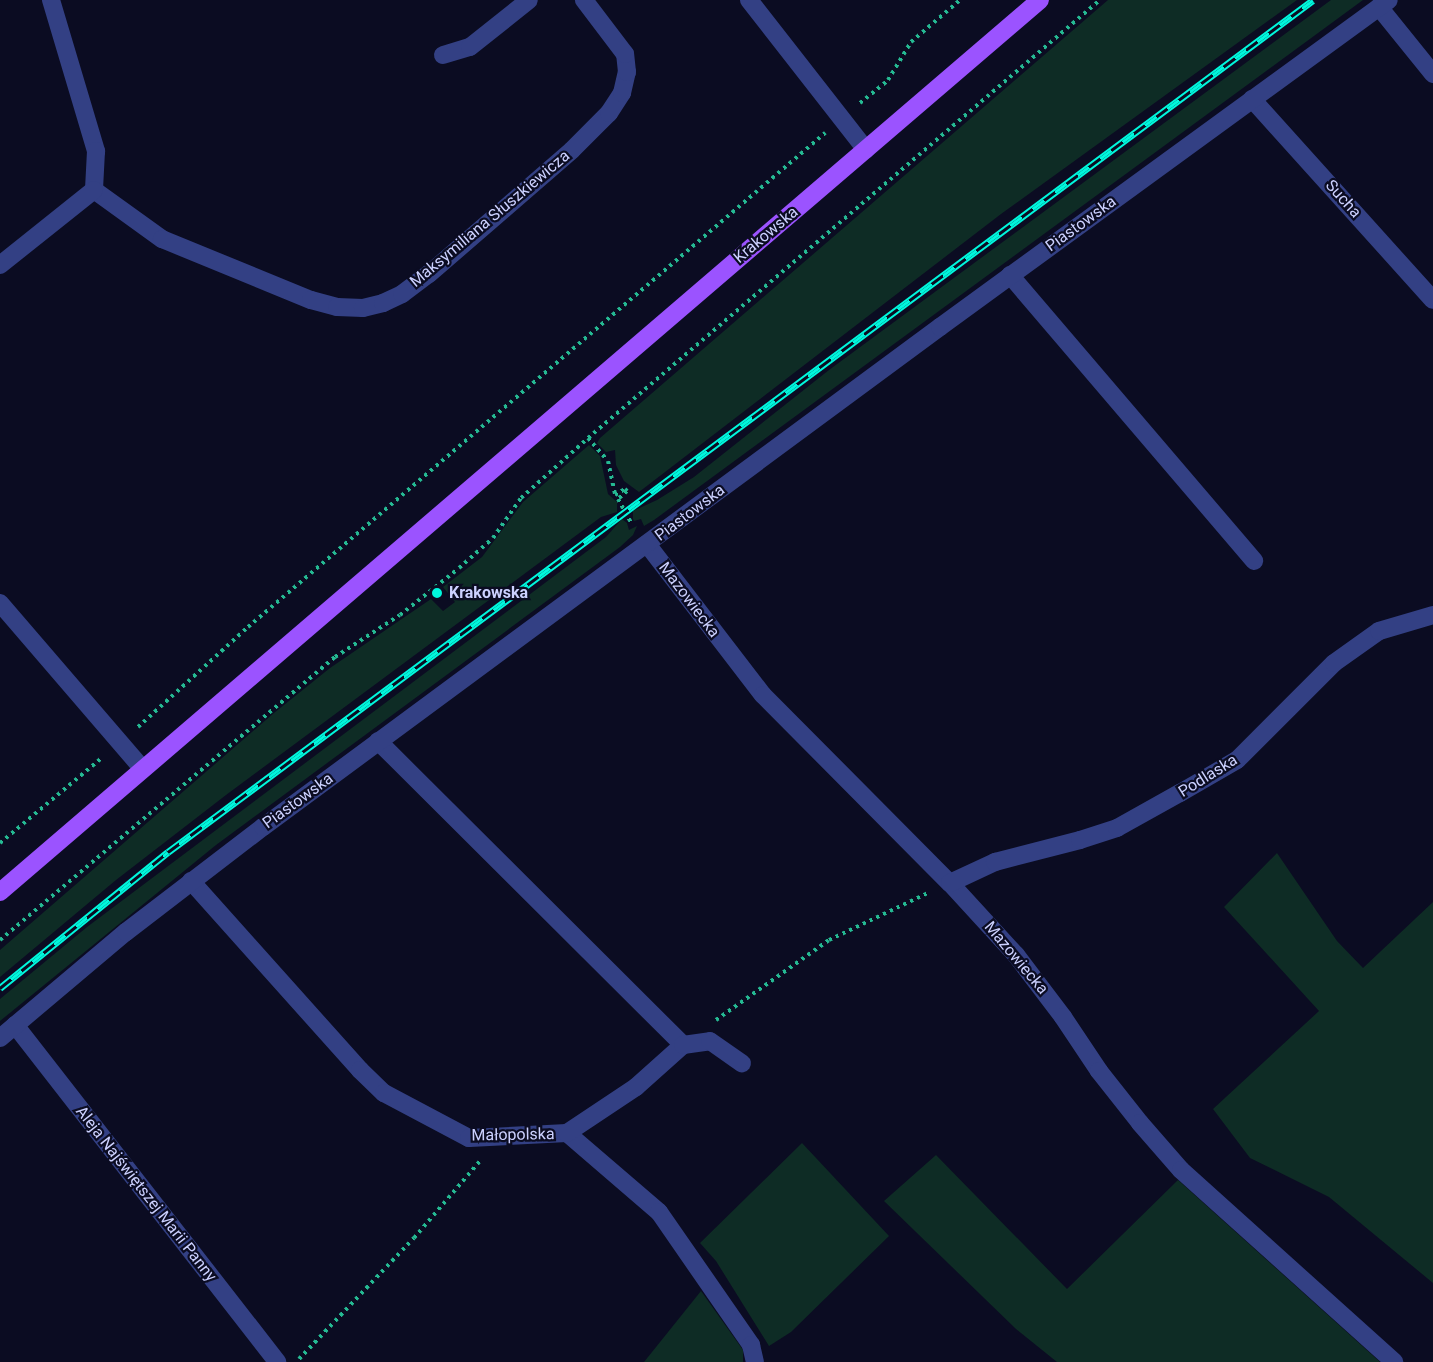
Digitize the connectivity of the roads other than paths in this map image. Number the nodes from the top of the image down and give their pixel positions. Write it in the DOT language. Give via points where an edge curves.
graph roads {
  1 [pos="51,0"];
  2 [pos="529,0"];
  3 [pos="585,0"];
  4 [pos="749,0"];
  5 [pos="1040,0"];
  6 [pos="1384,4"];
  7 [pos="443,55"];
  8 [pos="1433,74"];
  9 [pos="1252,99"];
  10 [pos="866,150"];
  11 [pos="94,190"];
  12 [pos="0,265"];
  13 [pos="1010,275"];
  14 [pos="1433,300"];
  15 [pos="647,544"];
  16 [pos="1254,561"];
  17 [pos="0,603"];
  18 [pos="1433,615"];
  19 [pos="378,741"];
  20 [pos="143,769"];
  21 [pos="191,881"];
  22 [pos="950,883"];
  23 [pos="0,892"];
  24 [pos="15,1025"];
  25 [pos="0,1038"];
  26 [pos="683,1045"];
  27 [pos="742,1063"];
  28 [pos="567,1133"];
  29 [pos="277,1362"];
  30 [pos="755,1362"];
  31 [pos="1394,1362"];
  1 -- 11 [label="street" via="96,151"];
  2 -- 7 [label="street" via="470,47"];
  3 -- 11 [label="street, Maksymiliana Słuszkiewicza" via="625,54 627,72 622,93 609,113 429,274 383,303 363,308 337,307 311,300 162,239"];
  4 -- 10 [label="street"];
  5 -- 10 [label="main road, Krakowska"];
  6 -- 8 [label="street"];
  6 -- 9 [label="street, Piastowska"];
  9 -- 13 [label="street, Piastowska"];
  9 -- 14 [label="street, Sucha"];
  10 -- 20 [label="main road, Krakowska"];
  11 -- 12 [label="street"];
  13 -- 15 [label="street, Piastowska"];
  13 -- 16 [label="street"];
  15 -- 19 [label="street, Piastowska"];
  15 -- 22 [label="street, Mazowiecka" via="763,695"];
  17 -- 20 [label="street"];
  18 -- 22 [label="street, Podlaska" via="1379,631 1352,650 1237,760 1180,794 1116,828 995,862"];
  19 -- 21 [label="street, Piastowska"];
  19 -- 26 [label="street"];
  20 -- 23 [label="main road, Krakowska"];
  21 -- 24 [label="street, Piastowska"];
  21 -- 28 [label="street, Małopolska" via="384,1093 469,1138"];
  22 -- 31 [label="street, Mazowiecka" via="1016,955 1113,1088 1181,1170"];
  24 -- 25 [label="street, Piastowska"];
  24 -- 29 [label="street, Aleja Najświętszej Marii Panny"];
  26 -- 27 [label="street" via="710,1041"];
  26 -- 28 [label="street" via="636,1087"];
  28 -- 30 [label="street, Małopolska" via="659,1212 752,1346"];
}
